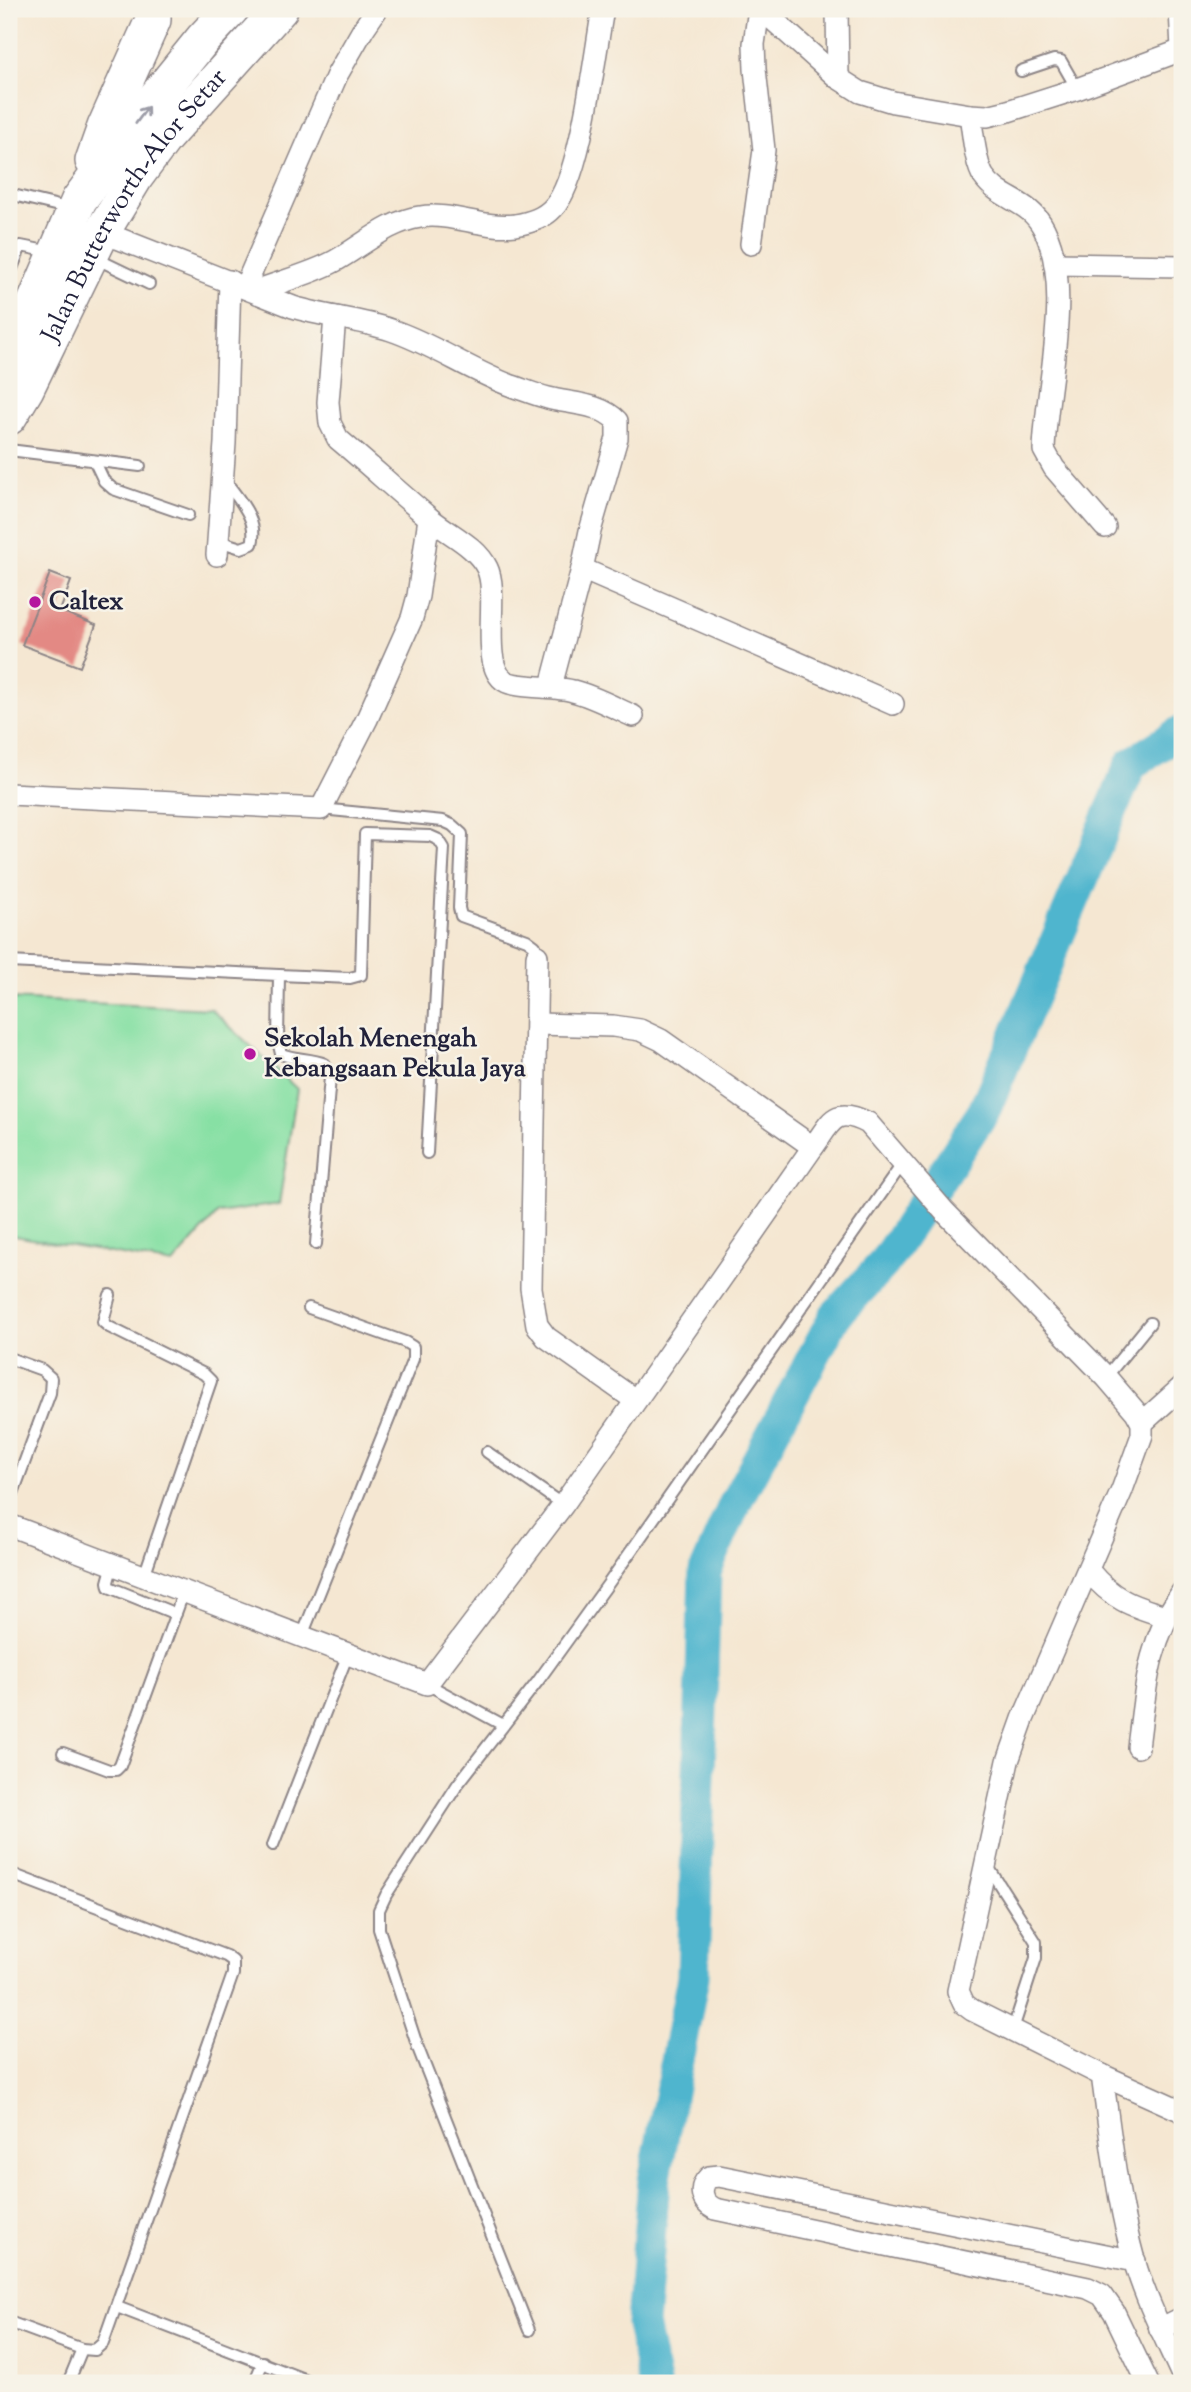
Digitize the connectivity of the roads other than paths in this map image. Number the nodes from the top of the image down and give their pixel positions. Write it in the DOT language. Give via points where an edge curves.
graph roads {
  1 [pos="153,9"];
  2 [pos="231,9"];
  3 [pos="280,9"];
  4 [pos="377,9"];
  5 [pos="603,9"];
  6 [pos="760,9"];
  7 [pos="837,9"];
  8 [pos="1180,9"];
  9 [pos="1182,49"];
  10 [pos="1021,71"];
  11 [pos="838,78"];
  12 [pos="1077,89"];
  13 [pos="970,116"];
  14 [pos="9,194"];
  15 [pos="77,205"];
  16 [pos="751,244"];
  17 [pos="83,247"];
  18 [pos="1055,264"];
  19 [pos="1182,266"];
  20 [pos="9,276"];
  21 [pos="149,284"];
  22 [pos="243,286"];
  23 [pos="335,317"];
  24 [pos="9,367"];
  25 [pos="9,417"];
  26 [pos="9,450"];
  27 [pos="96,462"];
  28 [pos="140,466"];
  29 [pos="222,477"];
  30 [pos="188,515"];
  31 [pos="429,518"];
  32 [pos="1105,527"];
  33 [pos="219,532"];
  34 [pos="217,555"];
  35 [pos="582,569"];
  36 [pos="551,686"];
  37 [pos="893,704"];
  38 [pos="633,716"];
  39 [pos="9,794"];
  40 [pos="321,809"];
  41 [pos="537,956"];
  42 [pos="9,962"];
  43 [pos="279,975"];
  44 [pos="537,1024"];
  45 [pos="813,1147"];
  46 [pos="427,1153"];
  47 [pos="903,1163"];
  48 [pos="316,1244"];
  49 [pos="110,1295"];
  50 [pos="309,1308"];
  51 [pos="1150,1323"];
  52 [pos="9,1358"];
  53 [pos="1106,1377"];
  54 [pos="1182,1387"];
  55 [pos="635,1400"];
  56 [pos="1142,1423"];
  57 [pos="487,1452"];
  58 [pos="9,1504"];
  59 [pos="563,1506"];
  60 [pos="9,1525"];
  61 [pos="113,1564"];
  62 [pos="1089,1571"];
  63 [pos="144,1576"];
  64 [pos="184,1591"];
  65 [pos="1182,1592"];
  66 [pos="176,1614"];
  67 [pos="1166,1616"];
  68 [pos="302,1636"];
  69 [pos="348,1654"];
  70 [pos="427,1684"];
  71 [pos="503,1725"];
  72 [pos="1138,1747"];
  73 [pos="63,1753"];
  74 [pos="272,1845"];
  75 [pos="985,1863"];
  76 [pos="9,1873"];
  77 [pos="1013,2029"];
  78 [pos="1102,2075"];
  79 [pos="1182,2111"];
  80 [pos="1135,2261"];
  81 [pos="117,2307"];
  82 [pos="1182,2318"];
  83 [pos="9,2322"];
  84 [pos="1145,2328"];
  85 [pos="529,2330"];
  86 [pos="82,2349"];
  87 [pos="262,2362"];
  88 [pos="1182,2375"];
  89 [pos="9,2380"];
  90 [pos="16,2383"];
  91 [pos="68,2383"];
  92 [pos="254,2383"];
  93 [pos="314,2383"];
  94 [pos="1148,2383"];
  1 -- 15 [label="main road" via="153,20 105,127"];
  15 -- 2 [label="main road, Jalan Butterworth-Alor Setar, one-way" via="148,107"];
  3 -- 17 [label="main road, Jalan Butterworth-Alor Setar" via="165,137"];
  4 -- 22 [label="street" via="337,75"];
  5 -- 22 [label="street" via="579,148 555,207 540,218 515,225 435,216 409,219 333,262"];
  6 -- 11 [label="street"];
  6 -- 16 [label="street" via="754,57 764,150"];
  7 -- 11 [label="street"];
  8 -- 9 [label="street"];
  9 -- 12 [label="street"];
  10 -- 12 [label="lane" via="1061,61"];
  11 -- 13 [label="street" via="874,97"];
  12 -- 13 [label="street" via="1008,111"];
  13 -- 18 [label="street" via="983,177 1031,210 1043,227"];
  14 -- 15 [label="lane"];
  15 -- 17 [label="main road, Jalan Butterworth-Alor Setar"];
  17 -- 20 [label="lane" via="21,246"];
  17 -- 21 [label="lane"];
  17 -- 22 [label="street"];
  17 -- 24 [label="main road, Jalan Butterworth-Alor Setar" via="18,342"];
  17 -- 25 [label="main road, Jalan Butterworth-Alor Setar" via="26,388"];
  18 -- 19 [label="street"];
  18 -- 32 [label="street" via="1057,307 1045,450 1054,468"];
  22 -- 23 [label="street" via="293,307"];
  22 -- 29 [label="street"];
  23 -- 31 [label="street" via="330,423 338,439"];
  23 -- 35 [label="street" via="393,330 510,385 611,414 617,421 617,438"];
  26 -- 27 [label="lane"];
  27 -- 28 [label="lane"];
  27 -- 30 [label="lane" via="113,489"];
  29 -- 33 [label="street"];
  29 -- 33 [label="lane" via="252,520 255,533 252,544 241,548 226,543"];
  31 -- 36 [label="street" via="475,552 487,567 494,588 491,612 497,672 505,682"];
  31 -- 40 [label="street" via="412,618"];
  33 -- 34 [label="street"];
  35 -- 36 [label="street"];
  35 -- 37 [label="street"];
  36 -- 38 [label="street" via="576,691"];
  39 -- 40 [label="street"];
  40 -- 41 [label="lane" via="452,825 462,834 461,916 527,940 535,946"];
  41 -- 44 [label="street"];
  42 -- 43 [label="lane"];
  43 -- 46 [label="lane" via="361,975 365,834 439,840 444,848"];
  43 -- 48 [label="lane" via="281,1054 325,1064 330,1077"];
  44 -- 45 [label="street" via="640,1030"];
  44 -- 55 [label="street" via="531,1288 537,1325 546,1337"];
  45 -- 47 [label="street" via="835,1119 848,1114 868,1123"];
  45 -- 55 [label="street"];
  47 -- 53 [label="street"];
  47 -- 71 [label="lane" via="608,1584"];
  49 -- 63 [label="lane" via="103,1322 211,1381"];
  50 -- 68 [label="lane" via="405,1342 413,1347 413,1359"];
  51 -- 53 [label="lane"];
  52 -- 58 [label="lane" via="51,1378 50,1393"];
  53 -- 56 [label="street"];
  54 -- 56 [label="street"];
  55 -- 59 [label="street"];
  56 -- 62 [label="street" via="1135,1456"];
  57 -- 59 [label="lane"];
  59 -- 70 [label="street"];
  60 -- 61 [label="street"];
  61 -- 63 [label="street"];
  61 -- 66 [label="lane" via="109,1587"];
  62 -- 67 [label="street" via="1116,1597"];
  62 -- 75 [label="street" via="1008,1761"];
  63 -- 64 [label="street"];
  64 -- 66 [label="lane"];
  64 -- 68 [label="street"];
  65 -- 67 [label="street"];
  66 -- 73 [label="lane" via="120,1766 109,1769"];
  67 -- 72 [label="street" via="1153,1646"];
  68 -- 69 [label="street"];
  69 -- 70 [label="street"];
  69 -- 74 [label="lane"];
  70 -- 71 [label="lane"];
  71 -- 85 [label="lane" via="458,1784 386,1895 379,1910 379,1929 418,2048"];
  75 -- 77 [label="lane" via="1036,1942"];
  75 -- 77 [label="street" via="958,1991 972,2010"];
  76 -- 81 [label="lane" via="233,1961 233,1974"];
  77 -- 78 [label="street"];
  78 -- 79 [label="street"];
  78 -- 80 [label="street"];
  80 -- 84 [label="street" via="1145,2294"];
  80 -- 84 [label="street" via="719,2176 709,2177 703,2190 707,2205 715,2208 1088,2288 1102,2295 1114,2312"];
  81 -- 86 [label="lane" via="103,2343 95,2350"];
  81 -- 87 [label="lane"];
  82 -- 84 [label="street"];
  83 -- 86 [label="lane"];
  84 -- 88 [label="street"];
  84 -- 94 [label="street"];
  86 -- 91 [label="lane"];
  87 -- 92 [label="lane"];
  87 -- 93 [label="lane"];
  89 -- 90 [label="lane"];
}
